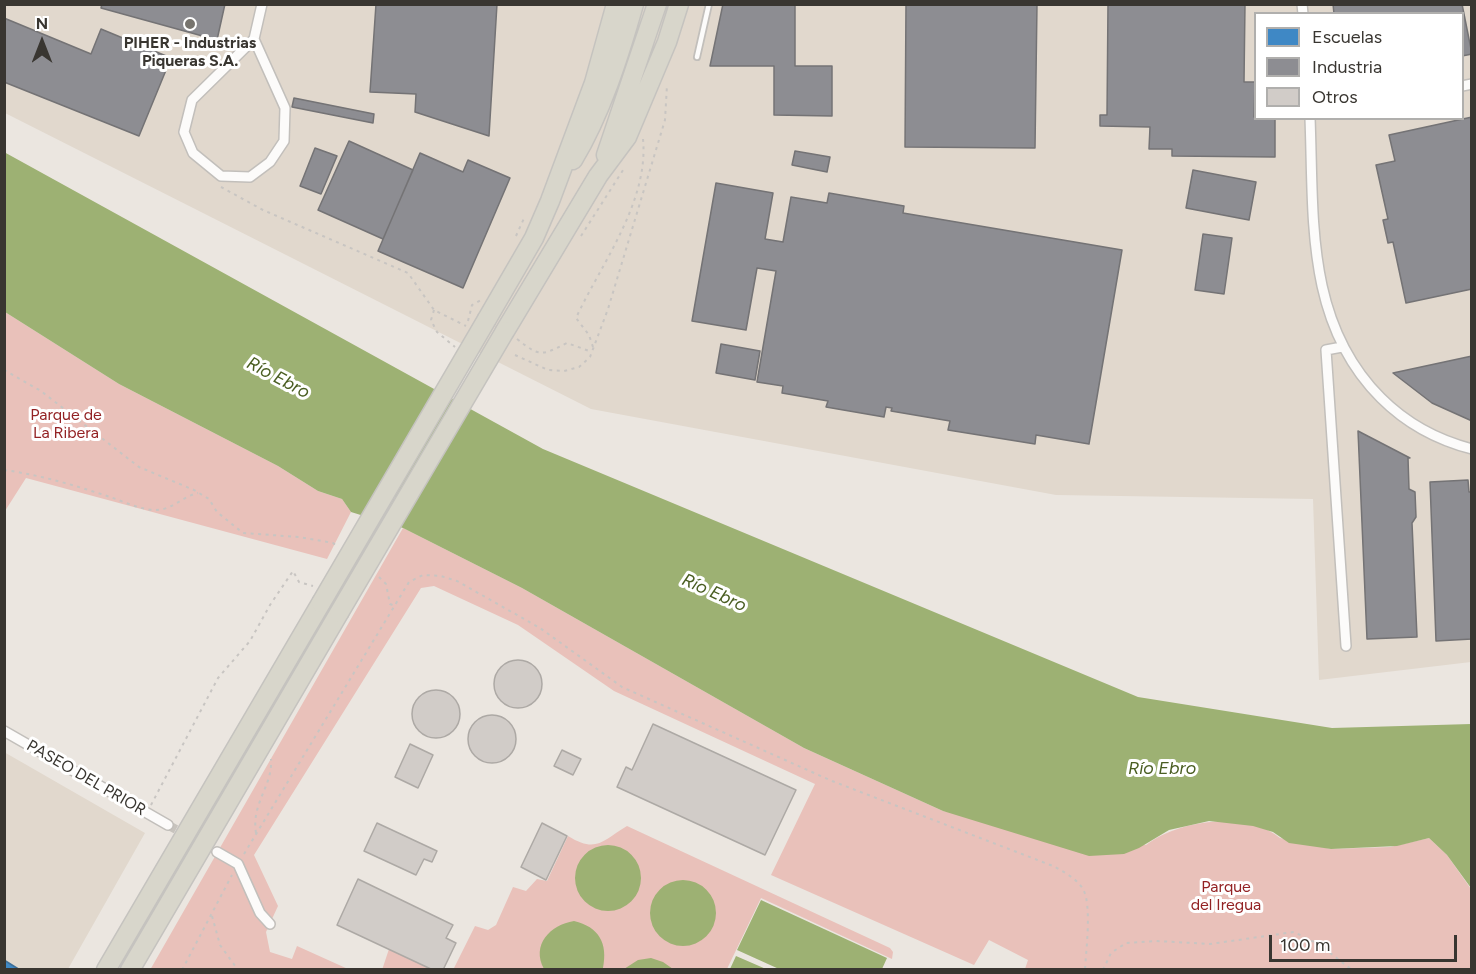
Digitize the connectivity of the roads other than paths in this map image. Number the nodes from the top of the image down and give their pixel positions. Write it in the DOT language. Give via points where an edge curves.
graph roads {
  1 [pos="262,4"];
  2 [pos="616,4"];
  3 [pos="634,4"];
  4 [pos="657,4"];
  5 [pos="679,4"];
  6 [pos="709,4"];
  7 [pos="254,39"];
  8 [pos="697,57"];
  9 [pos="1310,120"];
  10 [pos="598,176"];
  11 [pos="550,201"];
  12 [pos="1342,347"];
  13 [pos="1472,449"];
  14 [pos="1346,646"];
  15 [pos="4,731"];
  16 [pos="168,825"];
  17 [pos="217,852"];
  18 [pos="270,924"];
  19 [pos="106,969"];
  20 [pos="130,969"];
  1 -- 7 [label="street"];
  2 -- 11 [label="highway" via="594,83"];
  3 -- 11 [label="highway" via="623,44 585,140"];
  4 -- 10 [label="highway"];
  5 -- 10 [label="highway" via="660,61 627,137"];
  6 -- 8 [label="lane"];
  7 -- 7 [label="street" via="192,100 184,132 194,153 221,176 250,177 270,162 284,141 285,108"];
  9 -- 12 [label="street" via="1321,280 1326,308"];
  10 -- 20 [label="highway, bridge" via="509,333"];
  11 -- 19 [label="highway, bridge" via="534,238 486,310 466,356 319,595"];
  12 -- 13 [label="street" via="1370,387 1396,413 1449,443"];
  12 -- 14 [label="street" via="1326,350"];
  15 -- 16 [label="street, PASEO DEL PRIOR"];
  17 -- 18 [label="street" via="238,864 260,913"];
}
